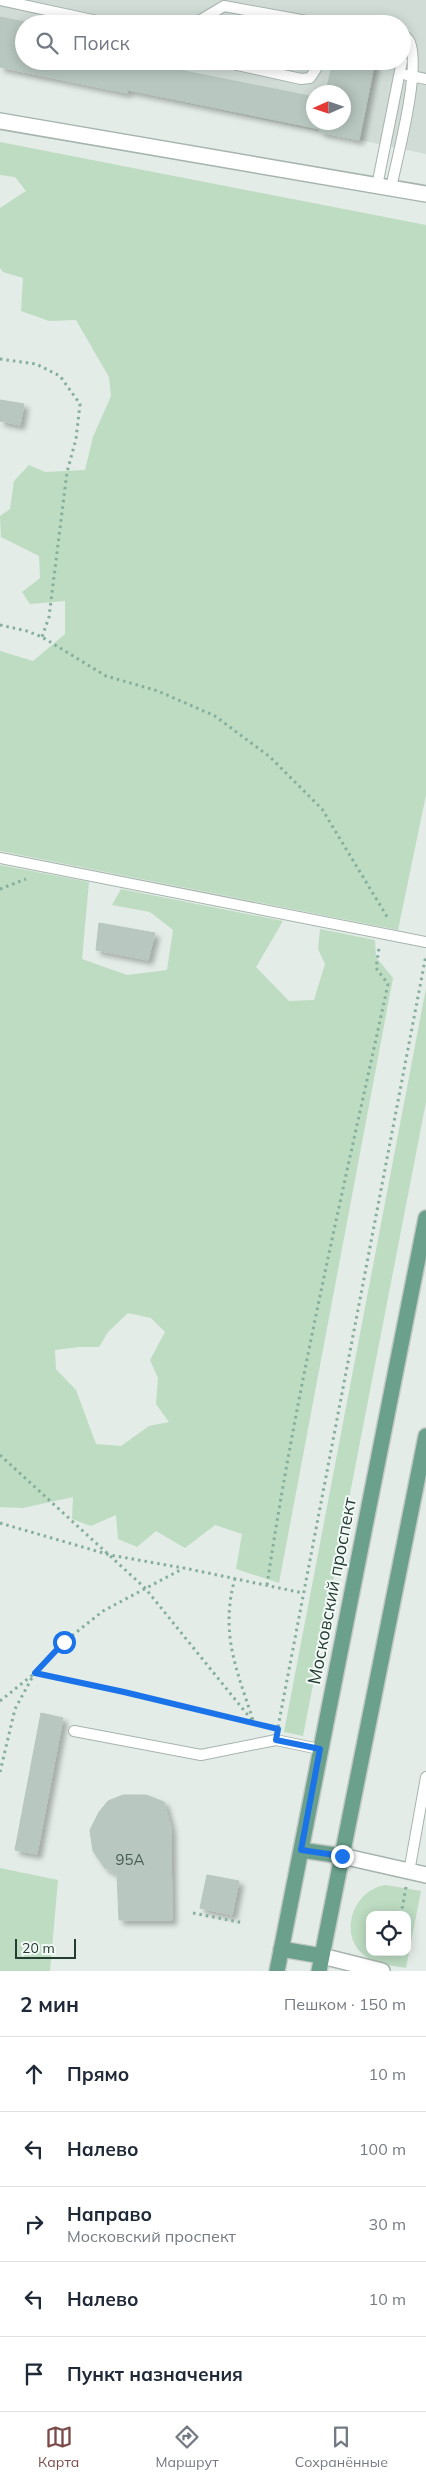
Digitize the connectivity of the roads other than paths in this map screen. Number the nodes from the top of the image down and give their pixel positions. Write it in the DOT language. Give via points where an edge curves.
graph roads {
  1 [pos="0,0"];
  2 [pos="223,3"];
  3 [pos="69,15"];
  4 [pos="206,15"];
  5 [pos="280,15"];
  6 [pos="411,45"];
  7 [pos="262,70"];
  8 [pos="315,70"];
  9 [pos="400,70"];
  10 [pos="399,73"];
  11 [pos="412,76"];
  12 [pos="426,79"];
  13 [pos="0,121"];
  14 [pos="384,187"];
  15 [pos="426,194"];
  16 [pos="0,858"];
  17 [pos="426,942"];
  18 [pos="426,1218"];
  19 [pos="426,1436"];
  20 [pos="74,1731"];
  21 [pos="320,1749"];
  22 [pos="426,1777"];
  23 [pos="301,1850"];
  24 [pos="342,1856"];
  25 [pos="409,1872"];
  26 [pos="426,1875"];
  27 [pos="281,1950"];
  28 [pos="322,1956"];
  29 [pos="277,1971"];
  30 [pos="319,1971"];
  31 [pos="382,1971"];
  1 -- 3 [label="lane"];
  2 -- 4 [label="lane"];
  2 -- 5 [label="lane"];
  6 -- 11 [label="lane"];
  7 -- 8 [label="lane" via="300,78 310,78"];
  9 -- 10 [label="lane"];
  10 -- 11 [label="lane"];
  10 -- 14 [label="lane"];
  11 -- 12 [label="lane"];
  11 -- 14 [label="lane"];
  13 -- 14 [label="street"];
  14 -- 15 [label="street"];
  16 -- 17 [label="lane"];
  18 -- 21 [label="main road, Московский проспект"];
  19 -- 24 [label="main road"];
  20 -- 21 [label="lane" via="201,1755 276,1740"];
  21 -- 23 [label="main road, Московский проспект"];
  22 -- 25 [label="lane"];
  23 -- 24 [label="main road"];
  23 -- 27 [label="main road, Московский проспект"];
  24 -- 25 [label="street"];
  24 -- 28 [label="main road"];
  25 -- 26 [label="street"];
  27 -- 28 [label="main road"];
  27 -- 29 [label="main road, Московский проспект"];
  28 -- 30 [label="main road"];
  28 -- 31 [label="street"];
}
